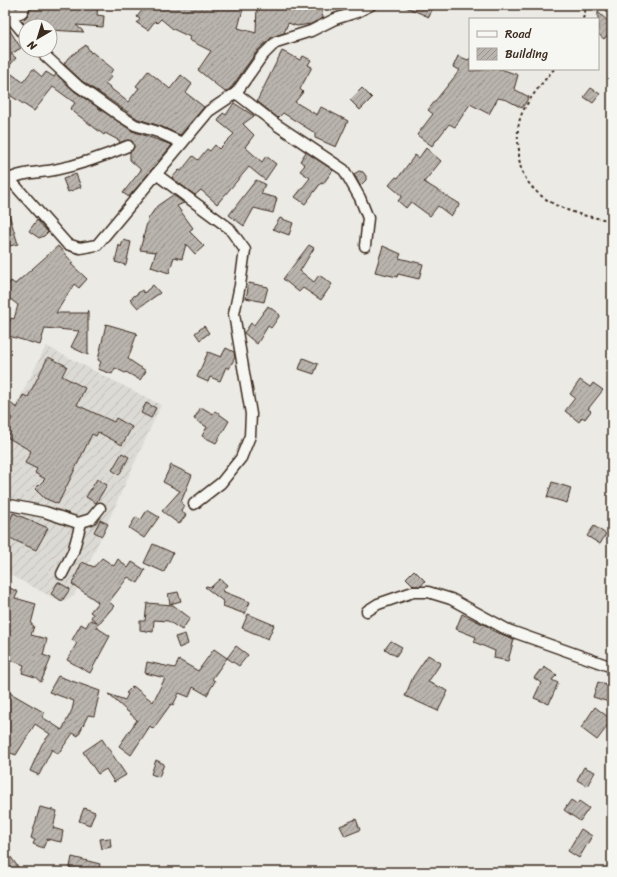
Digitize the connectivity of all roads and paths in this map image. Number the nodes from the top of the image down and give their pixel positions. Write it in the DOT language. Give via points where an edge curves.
graph roads {
  1 [pos="25,5"];
  2 [pos="371,5"];
  3 [pos="584,5"];
  4 [pos="5,10"];
  5 [pos="583,18"];
  6 [pos="18,26"];
  7 [pos="48,58"];
  8 [pos="553,70"];
  9 [pos="236,93"];
  10 [pos="182,144"];
  11 [pos="128,146"];
  12 [pos="156,174"];
  13 [pos="7,178"];
  14 [pos="612,220"];
  15 [pos="365,246"];
  16 [pos="5,504"];
  17 [pos="194,504"];
  18 [pos="100,508"];
  19 [pos="81,523"];
  20 [pos="62,574"];
  21 [pos="368,611"];
  22 [pos="612,667"];
  1 -- 4 [label="street" via="22,12 17,14"];
  2 -- 9 [label="street" via="312,31 276,42 262,56"];
  3 -- 5 [label="path" via="586,8"];
  4 -- 6 [label="street"];
  7 -- 10 [label="street" via="78,86 119,115"];
  8 -- 14 [label="path" via="522,111 517,129 521,168 531,186 552,203 569,212 590,218"];
  9 -- 10 [label="street" via="209,111"];
  9 -- 15 [label="street" via="344,170 368,218"];
  10 -- 12 [label="street"];
  11 -- 13 [label="street" via="92,160"];
  12 -- 13 [label="street" via="97,244 80,248 67,244"];
  12 -- 17 [label="street" via="229,228 245,250 234,314 251,414 250,436 241,458 221,483"];
  16 -- 19 [label="street" via="22,506"];
  18 -- 19 [label="street" via="91,519"];
  19 -- 20 [label="street" via="73,552"];
  21 -- 22 [label="street" via="378,604 413,592 428,592 451,599 508,630"];
}
